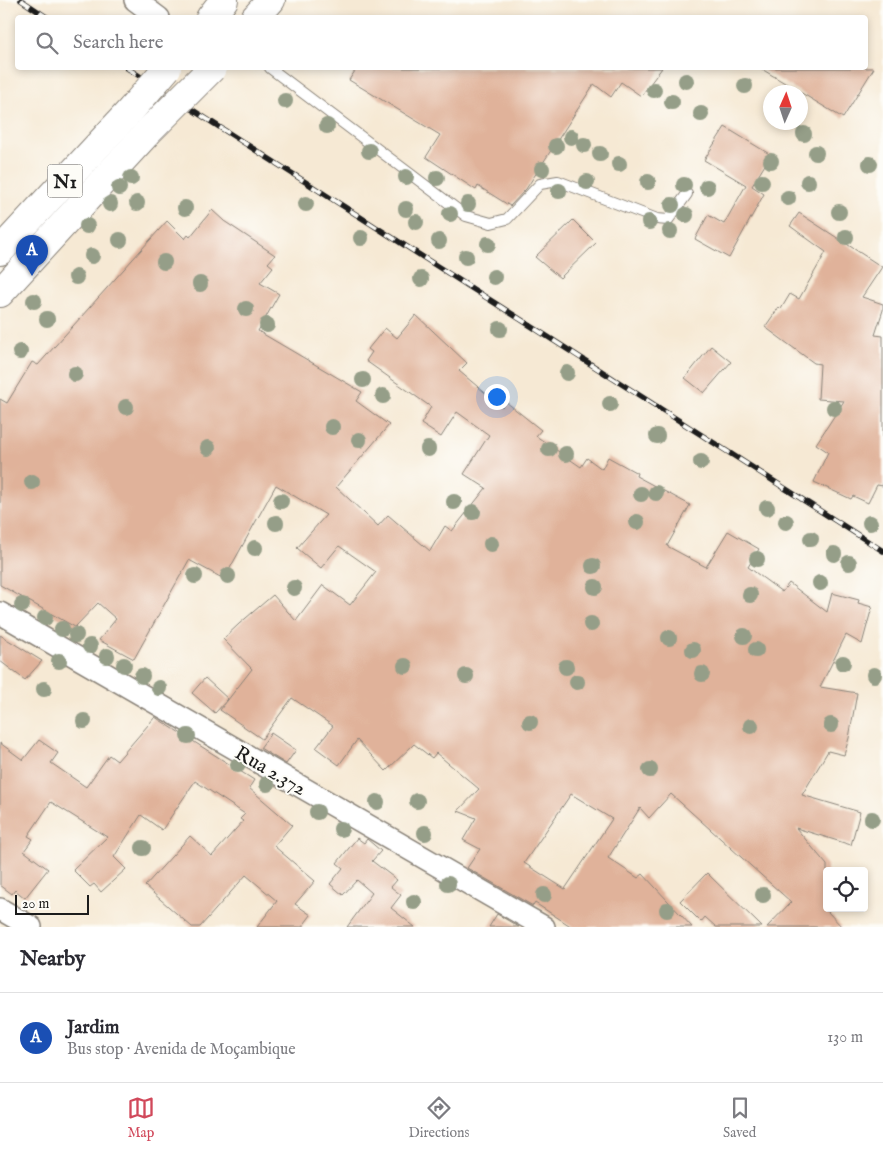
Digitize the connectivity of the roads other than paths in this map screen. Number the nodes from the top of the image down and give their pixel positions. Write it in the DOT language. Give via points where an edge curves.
graph roads {
  1 [pos="135,0"];
  2 [pos="224,0"];
  3 [pos="271,0"];
  4 [pos="155,15"];
  5 [pos="212,15"];
  6 [pos="258,15"];
  7 [pos="165,70"];
  8 [pos="210,70"];
  9 [pos="273,70"];
  10 [pos="688,194"];
  11 [pos="0,251"];
  12 [pos="0,294"];
  13 [pos="0,613"];
  14 [pos="0,909"];
  15 [pos="31,927"];
  16 [pos="544,927"];
  1 -- 4 [label="street"];
  2 -- 5 [label="highway"];
  3 -- 6 [label="highway"];
  7 -- 11 [label="highway, N1, bridge"];
  8 -- 12 [label="highway, N1, bridge" via="147,133"];
  9 -- 10 [label="lane" via="466,216 491,223 507,219 540,184 558,181 657,219 668,220"];
  13 -- 16 [label="street, Rua 2.372"];
  14 -- 15 [label="street"];
}
